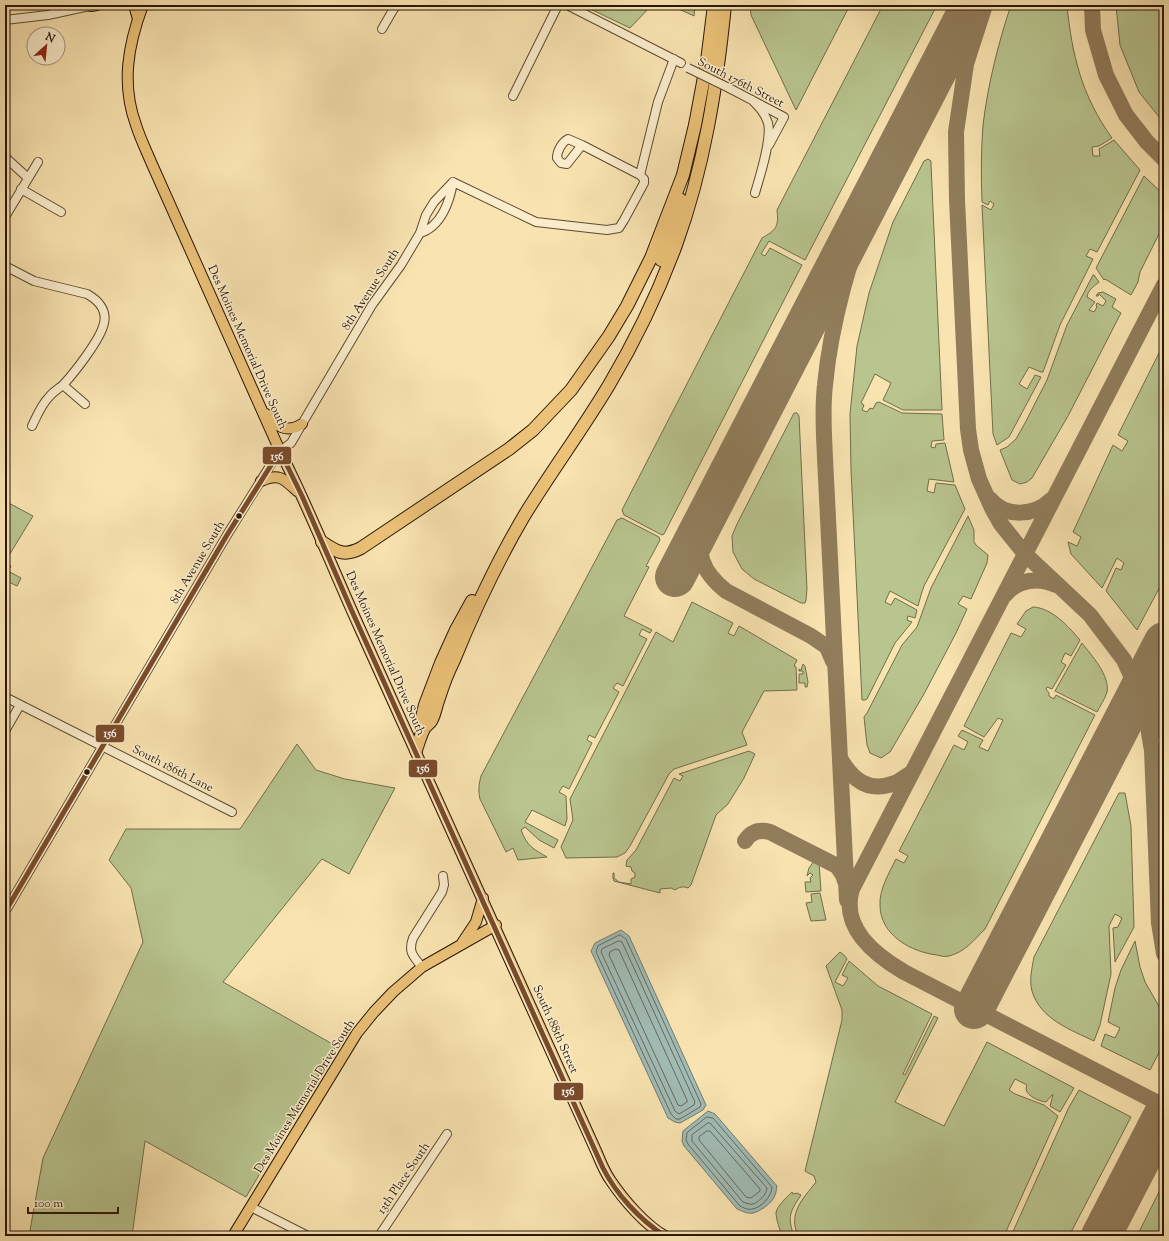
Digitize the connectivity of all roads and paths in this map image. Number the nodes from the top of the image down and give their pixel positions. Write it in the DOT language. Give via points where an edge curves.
graph roads {
  1 [pos="94,5"];
  2 [pos="134,5"];
  3 [pos="143,5"];
  4 [pos="398,5"];
  5 [pos="558,5"];
  6 [pos="567,5"];
  7 [pos="714,5"];
  8 [pos="725,5"];
  9 [pos="138,19"];
  10 [pos="5,20"];
  11 [pos="382,29"];
  12 [pos="681,63"];
  13 [pos="513,96"];
  14 [pos="752,100"];
  15 [pos="582,145"];
  16 [pos="766,151"];
  17 [pos="5,157"];
  18 [pos="38,162"];
  19 [pos="683,174"];
  20 [pos="640,175"];
  21 [pos="28,178"];
  22 [pos="453,182"];
  23 [pos="21,189"];
  24 [pos="756,193"];
  25 [pos="61,212"];
  26 [pos="5,216"];
  27 [pos="420,233"];
  28 [pos="5,266"];
  29 [pos="63,385"];
  30 [pos="85,404"];
  31 [pos="261,408"];
  32 [pos="302,424"];
  33 [pos="32,426"];
  34 [pos="280,452"];
  35 [pos="261,481"];
  36 [pos="301,495"];
  37 [pos="322,542"];
  38 [pos="5,697"];
  39 [pos="20,705"];
  40 [pos="425,727"];
  41 [pos="5,731"];
  42 [pos="104,746"];
  43 [pos="416,750"];
  44 [pos="232,812"];
  45 [pos="443,876"];
  46 [pos="483,898"];
  47 [pos="5,912"];
  48 [pos="496,926"];
  49 [pos="460,945"];
  50 [pos="422,967"];
  51 [pos="447,1134"];
  52 [pos="251,1207"];
  53 [pos="662,1235"];
  54 [pos="234,1236"];
  55 [pos="308,1236"];
  56 [pos="379,1236"];
  1 -- 10 [label="street" via="48,15"];
  2 -- 9 [label="main road"];
  3 -- 9 [label="main road, Des Moines Memorial Drive South"];
  4 -- 11 [label="street"];
  5 -- 13 [label="street"];
  6 -- 12 [label="street, South 176th Street"];
  7 -- 19 [label="highway" via="706,68"];
  8 -- 40 [label="highway" via="720,60 695,183 658,289 598,403 531,505 495,570 456,654 432,720"];
  9 -- 31 [label="main road, Des Moines Memorial Drive South" via="128,60 127,80 135,124"];
  12 -- 14 [label="street, South 176th Street, bridge"];
  12 -- 20 [label="street" via="658,102"];
  14 -- 16 [label="street" via="760,108 768,125"];
  14 -- 16 [label="street, South 176th Street" via="784,117"];
  15 -- 20 [label="street"];
  16 -- 24 [label="street"];
  17 -- 21 [label="street"];
  18 -- 21 [label="street"];
  19 -- 37 [label="highway" via="651,258 627,306 571,390 552,411 533,430 486,466 361,548 349,553 340,552"];
  19 -- 40 [label="highway" via="676,217 640,313 611,369 538,480 456,630 425,705 422,717"];
  20 -- 22 [label="street" via="644,179 644,184 624,220 618,228 607,230 536,222"];
  21 -- 23 [label="street"];
  22 -- 27 [label="street, 8th Avenue South" via="430,209"];
  22 -- 27 [label="street, 8th Avenue South" via="451,197 439,219 428,231"];
  23 -- 25 [label="street"];
  23 -- 26 [label="street"];
  27 -- 32 [label="street, 8th Avenue South" via="372,305"];
  28 -- 29 [label="street" via="34,281 87,294 102,306 104,323 101,330 84,360"];
  29 -- 30 [label="street"];
  29 -- 33 [label="street" via="49,396"];
  31 -- 32 [label="main road" via="279,426 291,429"];
  31 -- 34 [label="main road, Des Moines Memorial Drive South"];
  32 -- 34 [label="street, 8th Avenue South" via="291,442"];
  34 -- 35 [label="street, 8th Avenue South"];
  34 -- 36 [label="main road, Des Moines Memorial Drive South"];
  35 -- 36 [label="main road" via="281,477"];
  35 -- 42 [label="street, 8th Avenue South" via="215,553"];
  36 -- 37 [label="main road, Des Moines Memorial Drive South"];
  37 -- 43 [label="main road, Des Moines Memorial Drive South"];
  38 -- 39 [label="street, South 186th Lane"];
  39 -- 41 [label="street"];
  39 -- 42 [label="street, South 186th Lane"];
  40 -- 43 [label="highway"];
  42 -- 44 [label="street, South 186th Lane"];
  42 -- 47 [label="street, 8th Avenue South"];
  43 -- 46 [label="main road, Des Moines Memorial Drive South"];
  45 -- 50 [label="street" via="442,892 411,944 412,954"];
  46 -- 48 [label="main road, Des Moines Memorial Drive South"];
  46 -- 49 [label="main road" via="476,922"];
  48 -- 49 [label="main road, Des Moines Memorial Drive South"];
  48 -- 53 [label="main road, South 188th Street" via="611,1181 631,1207"];
  49 -- 50 [label="main road, Des Moines Memorial Drive South"];
  50 -- 52 [label="main road, Des Moines Memorial Drive South" via="383,1002 357,1033"];
  51 -- 56 [label="street, 13th Place South"];
  52 -- 54 [label="main road, Des Moines Memorial Drive South"];
  52 -- 55 [label="street"];
}
